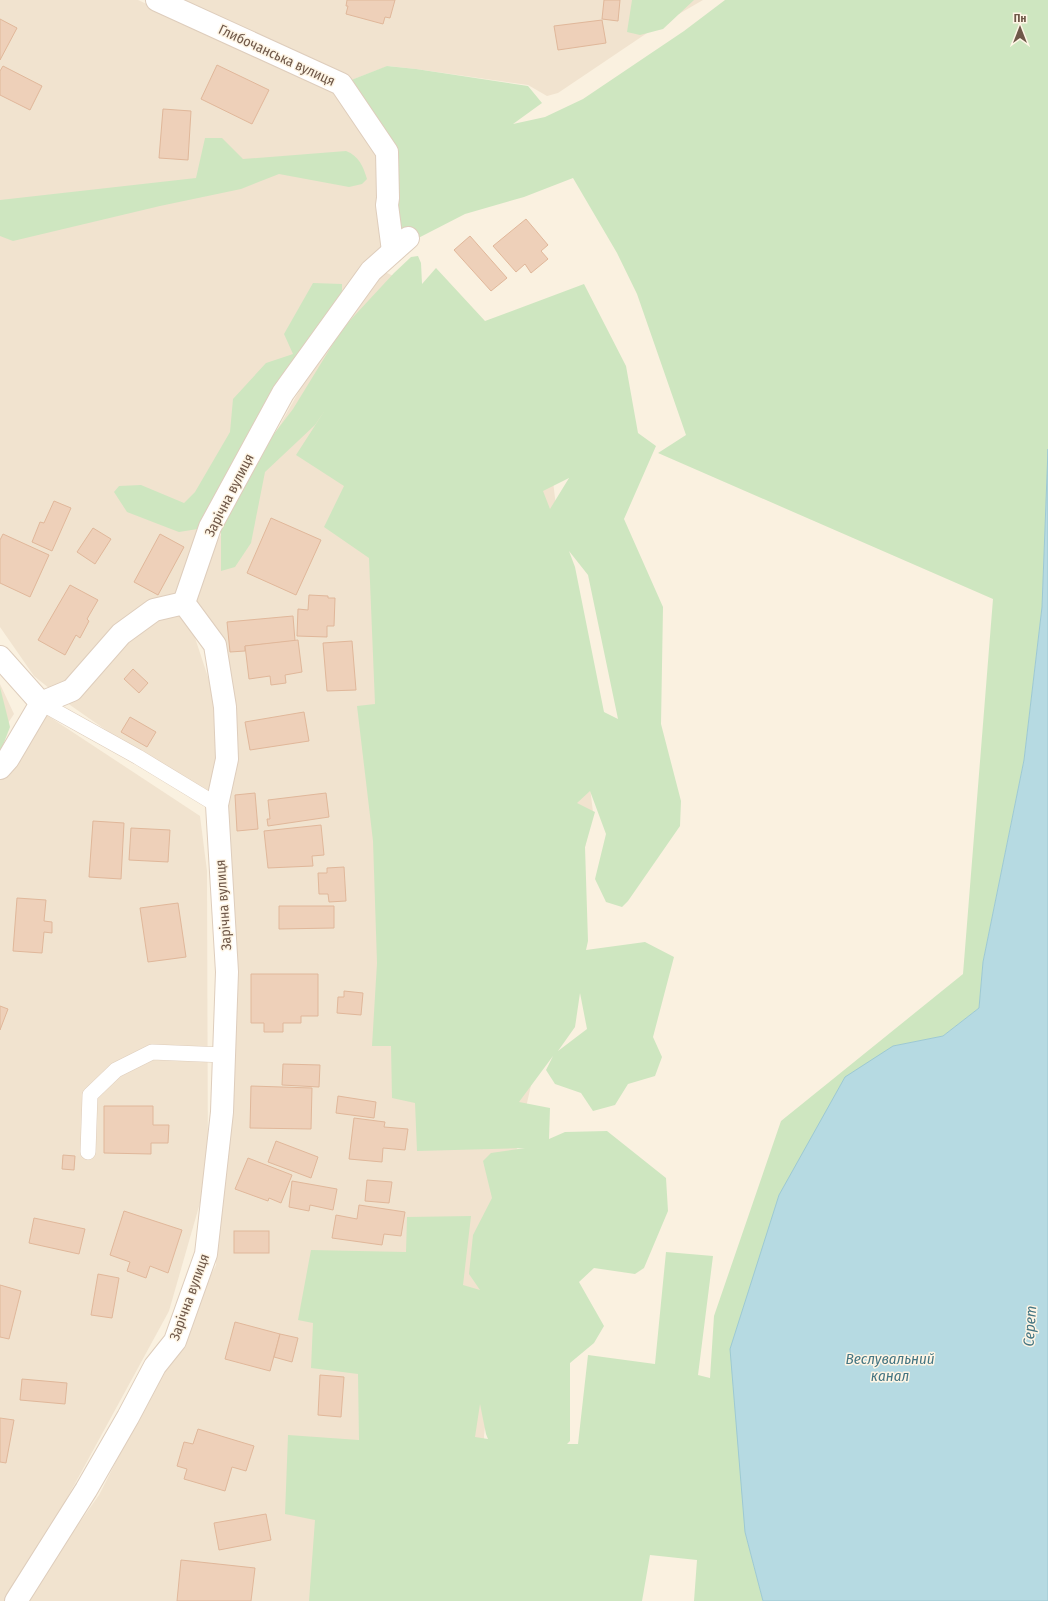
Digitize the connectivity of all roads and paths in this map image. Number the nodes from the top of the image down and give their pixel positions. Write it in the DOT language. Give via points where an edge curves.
graph roads {
  1 [pos="157,0"];
  2 [pos="400,244"];
  3 [pos="184,603"];
  4 [pos="0,657"];
  5 [pos="41,703"];
  6 [pos="0,768"];
  7 [pos="217,804"];
  8 [pos="224,1054"];
  9 [pos="88,1152"];
  10 [pos="16,1601"];
  1 -- 2 [label="street, Глибочанська вулиця" via="341,84 387,152 387,205"];
  2 -- 3 [label="street, Зарічна вулиця" via="371,271 283,393 210,527"];
  3 -- 5 [label="street" via="154,610 121,634 72,690"];
  3 -- 7 [label="street, Зарічна вулиця" via="215,645 224,699 227,759"];
  4 -- 5 [label="street"];
  5 -- 6 [label="street"];
  5 -- 7 [label="lane"];
  7 -- 8 [label="street, Зарічна вулиця" via="227,972"];
  8 -- 9 [label="lane" via="152,1052 116,1070 90,1095"];
  8 -- 10 [label="street, Зарічна вулиця" via="222,1112 206,1254 175,1341 155,1366 86,1490"];
}
